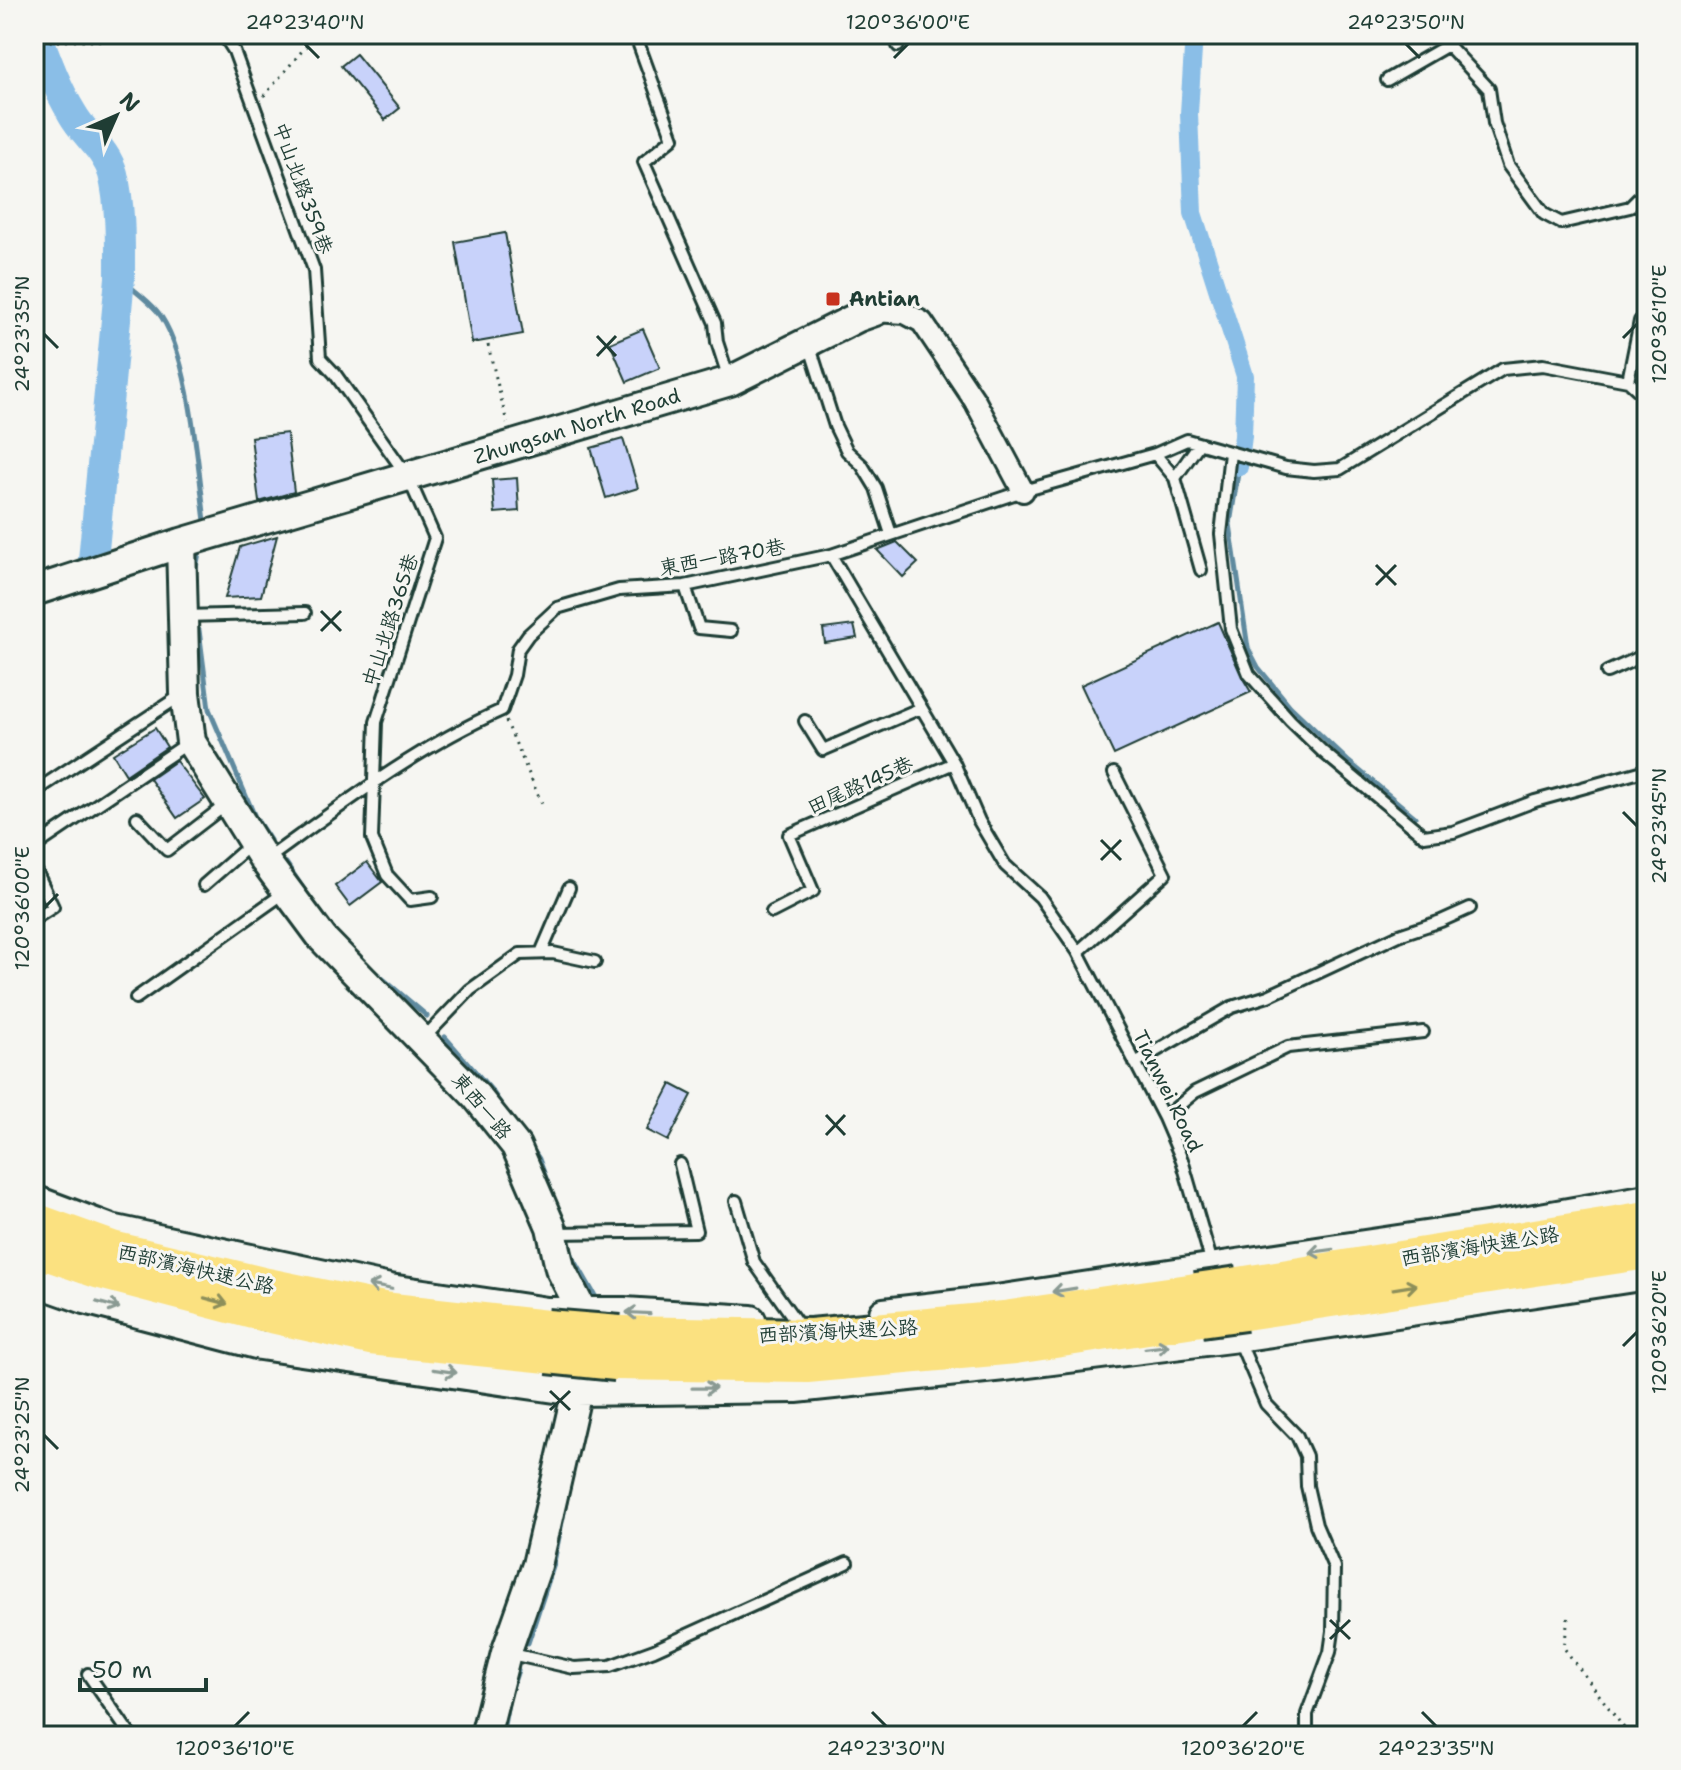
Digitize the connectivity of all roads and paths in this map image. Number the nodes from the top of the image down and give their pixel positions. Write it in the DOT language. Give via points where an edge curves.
graph roads {
  1 [pos="187,34"];
  2 [pos="223,34"];
  3 [pos="635,34"];
  4 [pos="896,34"];
  5 [pos="50,41"];
  6 [pos="307,45"];
  7 [pos="898,46"];
  8 [pos="1387,80"];
  9 [pos="253,108"];
  10 [pos="1647,190"];
  11 [pos="875,311"];
  12 [pos="1647,314"];
  13 [pos="808,341"];
  14 [pos="488,345"];
  15 [pos="730,381"];
  16 [pos="1628,381"];
  17 [pos="1647,398"];
  18 [pos="1199,444"];
  19 [pos="512,446"];
  20 [pos="1230,453"];
  21 [pos="1155,454"];
  22 [pos="408,477"];
  23 [pos="1175,478"];
  24 [pos="1023,491"];
  25 [pos="891,534"];
  26 [pos="181,543"];
  27 [pos="831,555"];
  28 [pos="1201,570"];
  29 [pos="685,586"];
  30 [pos="34,591"];
  31 [pos="305,613"];
  32 [pos="181,616"];
  33 [pos="731,631"];
  34 [pos="1647,654"];
  35 [pos="1607,672"];
  36 [pos="185,693"];
  37 [pos="921,708"];
  38 [pos="502,710"];
  39 [pos="805,721"];
  40 [pos="191,742"];
  41 [pos="954,763"];
  42 [pos="1647,770"];
  43 [pos="1114,773"];
  44 [pos="375,779"];
  45 [pos="34,792"];
  46 [pos="228,803"];
  47 [pos="542,804"];
  48 [pos="137,818"];
  49 [pos="34,847"];
  50 [pos="259,852"];
  51 [pos="34,866"];
  52 [pos="204,885"];
  53 [pos="569,888"];
  54 [pos="286,891"];
  55 [pos="432,897"];
  56 [pos="1470,908"];
  57 [pos="772,912"];
  58 [pos="34,919"];
  59 [pos="1078,952"];
  60 [pos="541,953"];
  61 [pos="595,962"];
  62 [pos="136,998"];
  63 [pos="1423,1032"];
  64 [pos="423,1039"];
  65 [pos="1135,1063"];
  66 [pos="1164,1118"];
  67 [pos="680,1164"];
  68 [pos="1647,1199"];
  69 [pos="34,1200"];
  70 [pos="736,1201"];
  71 [pos="1647,1219"];
  72 [pos="34,1221"];
  73 [pos="553,1233"];
  74 [pos="34,1248"];
  75 [pos="1647,1251"];
  76 [pos="1647,1275"];
  77 [pos="34,1281"];
  78 [pos="1223,1302"];
  79 [pos="582,1311"];
  80 [pos="797,1323"];
  81 [pos="548,1342"];
  82 [pos="576,1391"];
  83 [pos="847,1563"];
  84 [pos="1568,1618"];
  85 [pos="506,1653"];
  86 [pos="88,1674"];
  87 [pos="131,1736"];
  88 [pos="485,1736"];
  89 [pos="1307,1736"];
  90 [pos="1630,1736"];
  1 -- 5 [label="path" via="175,40"];
  2 -- 9 [label="lane, 中山北路359巷"];
  3 -- 15 [label="lane" via="673,138 644,162 715,323"];
  4 -- 7 [label="lane"];
  6 -- 9 [label="path"];
  8 -- 10 [label="lane" via="1448,45 1489,89 1508,165 1544,214 1561,223 1630,207"];
  9 -- 22 [label="lane, 中山北路359巷" via="314,270 320,358"];
  11 -- 13 [label="street, Zhungsan North Road"];
  11 -- 24 [label="street, Zhungsan North Road" via="905,313 922,322 975,401"];
  12 -- 16 [label="lane" via="1640,321"];
  13 -- 15 [label="street, Zhungsan North Road"];
  13 -- 25 [label="lane" via="835,426 876,488"];
  14 -- 19 [label="path"];
  15 -- 19 [label="street, Zhungsan North Road"];
  16 -- 17 [label="lane"];
  16 -- 20 [label="lane, 東西一路70巷" via="1543,365 1503,369 1340,469 1286,468"];
  18 -- 20 [label="lane, 東西一路70巷"];
  18 -- 21 [label="lane, 東西一路70巷" via="1187,440"];
  18 -- 23 [label="lane"];
  19 -- 22 [label="street, Zhungsan North Road"];
  20 -- 42 [label="lane" via="1221,534 1231,629 1249,674 1323,752 1424,836 1453,832 1535,801"];
  21 -- 23 [label="lane"];
  21 -- 24 [label="lane, 東西一路70巷"];
  22 -- 26 [label="street, Zhungsan North Road"];
  22 -- 44 [label="lane, 中山北路365巷" via="435,538 376,722"];
  23 -- 28 [label="lane"];
  24 -- 25 [label="lane, 東西一路70巷"];
  25 -- 27 [label="lane, 東西一路70巷"];
  26 -- 30 [label="street, Zhungsan North Road"];
  26 -- 32 [label="street, 東西一路"];
  27 -- 29 [label="lane, 東西一路70巷"];
  27 -- 37 [label="lane, Tianwei Road"];
  29 -- 33 [label="lane" via="699,628"];
  29 -- 38 [label="lane, 東西一路70巷" via="619,590 557,608 518,649"];
  31 -- 32 [label="lane"];
  32 -- 36 [label="street, 東西一路"];
  34 -- 35 [label="lane"];
  36 -- 40 [label="street, 東西一路"];
  36 -- 45 [label="lane"];
  37 -- 39 [label="lane" via="823,750"];
  37 -- 41 [label="lane, Tianwei Road"];
  38 -- 44 [label="lane"];
  38 -- 47 [label="path"];
  40 -- 46 [label="street, 東西一路"];
  40 -- 49 [label="lane"];
  41 -- 57 [label="lane, 田尾路145巷" via="789,835 813,891"];
  41 -- 59 [label="lane, Tianwei Road" via="1005,865 1040,897"];
  43 -- 59 [label="lane" via="1165,874"];
  44 -- 50 [label="lane"];
  44 -- 55 [label="lane, 中山北路365巷" via="372,838 387,875 410,900"];
  46 -- 48 [label="lane" via="167,850"];
  46 -- 50 [label="street, 東西一路"];
  50 -- 52 [label="lane"];
  50 -- 54 [label="street, 東西一路"];
  51 -- 58 [label="lane" via="53,907"];
  53 -- 60 [label="lane"];
  54 -- 62 [label="lane"];
  54 -- 64 [label="street, 東西一路" via="323,939"];
  56 -- 65 [label="lane" via="1232,1007"];
  59 -- 65 [label="lane, Tianwei Road"];
  60 -- 61 [label="lane"];
  60 -- 64 [label="lane" via="520,954 493,972"];
  63 -- 66 [label="lane" via="1288,1047 1195,1092"];
  64 -- 73 [label="street, 東西一路" via="516,1146"];
  65 -- 66 [label="lane, Tianwei Road"];
  66 -- 78 [label="lane, Tianwei Road" via="1182,1160"];
  67 -- 73 [label="lane" via="696,1231"];
  68 -- 78 [label="street, one-way" via="1506,1224"];
  79 -- 69 [label="street, one-way" via="547,1312 390,1289 111,1229"];
  70 -- 80 [label="lane" via="754,1262"];
  71 -- 78 [label="highway, 西部濱海快速公路"];
  72 -- 81 [label="highway, 西部濱海快速公路" via="112,1249 267,1286"];
  73 -- 79 [label="street, 東西一路" via="560,1268"];
  74 -- 81 [label="highway, 西部濱海快速公路, one-way" via="97,1270 370,1337"];
  78 -- 75 [label="highway, 西部濱海快速公路, one-way"];
  76 -- 78 [label="street"];
  77 -- 82 [label="street, one-way" via="260,1345"];
  78 -- 80 [label="street, one-way" via="996,1300"];
  78 -- 81 [label="highway, 西部濱海快速公路, bridge" via="811,1337 618,1348"];
  82 -- 78 [label="street, one-way" via="796,1388 1004,1366"];
  78 -- 89 [label="lane, Tianwei Road" via="1266,1404 1297,1436 1306,1456 1316,1525 1334,1567 1330,1652 1307,1714"];
  80 -- 79 [label="street, one-way"];
  79 -- 82 [label="street, 東西一路" via="582,1369"];
  82 -- 85 [label="street, 東西一路" via="537,1565"];
  83 -- 85 [label="lane" via="610,1666 574,1668"];
  84 -- 90 [label="path" via="1564,1648"];
  85 -- 88 [label="street, 東西一路"];
  86 -- 87 [label="lane"];
}
